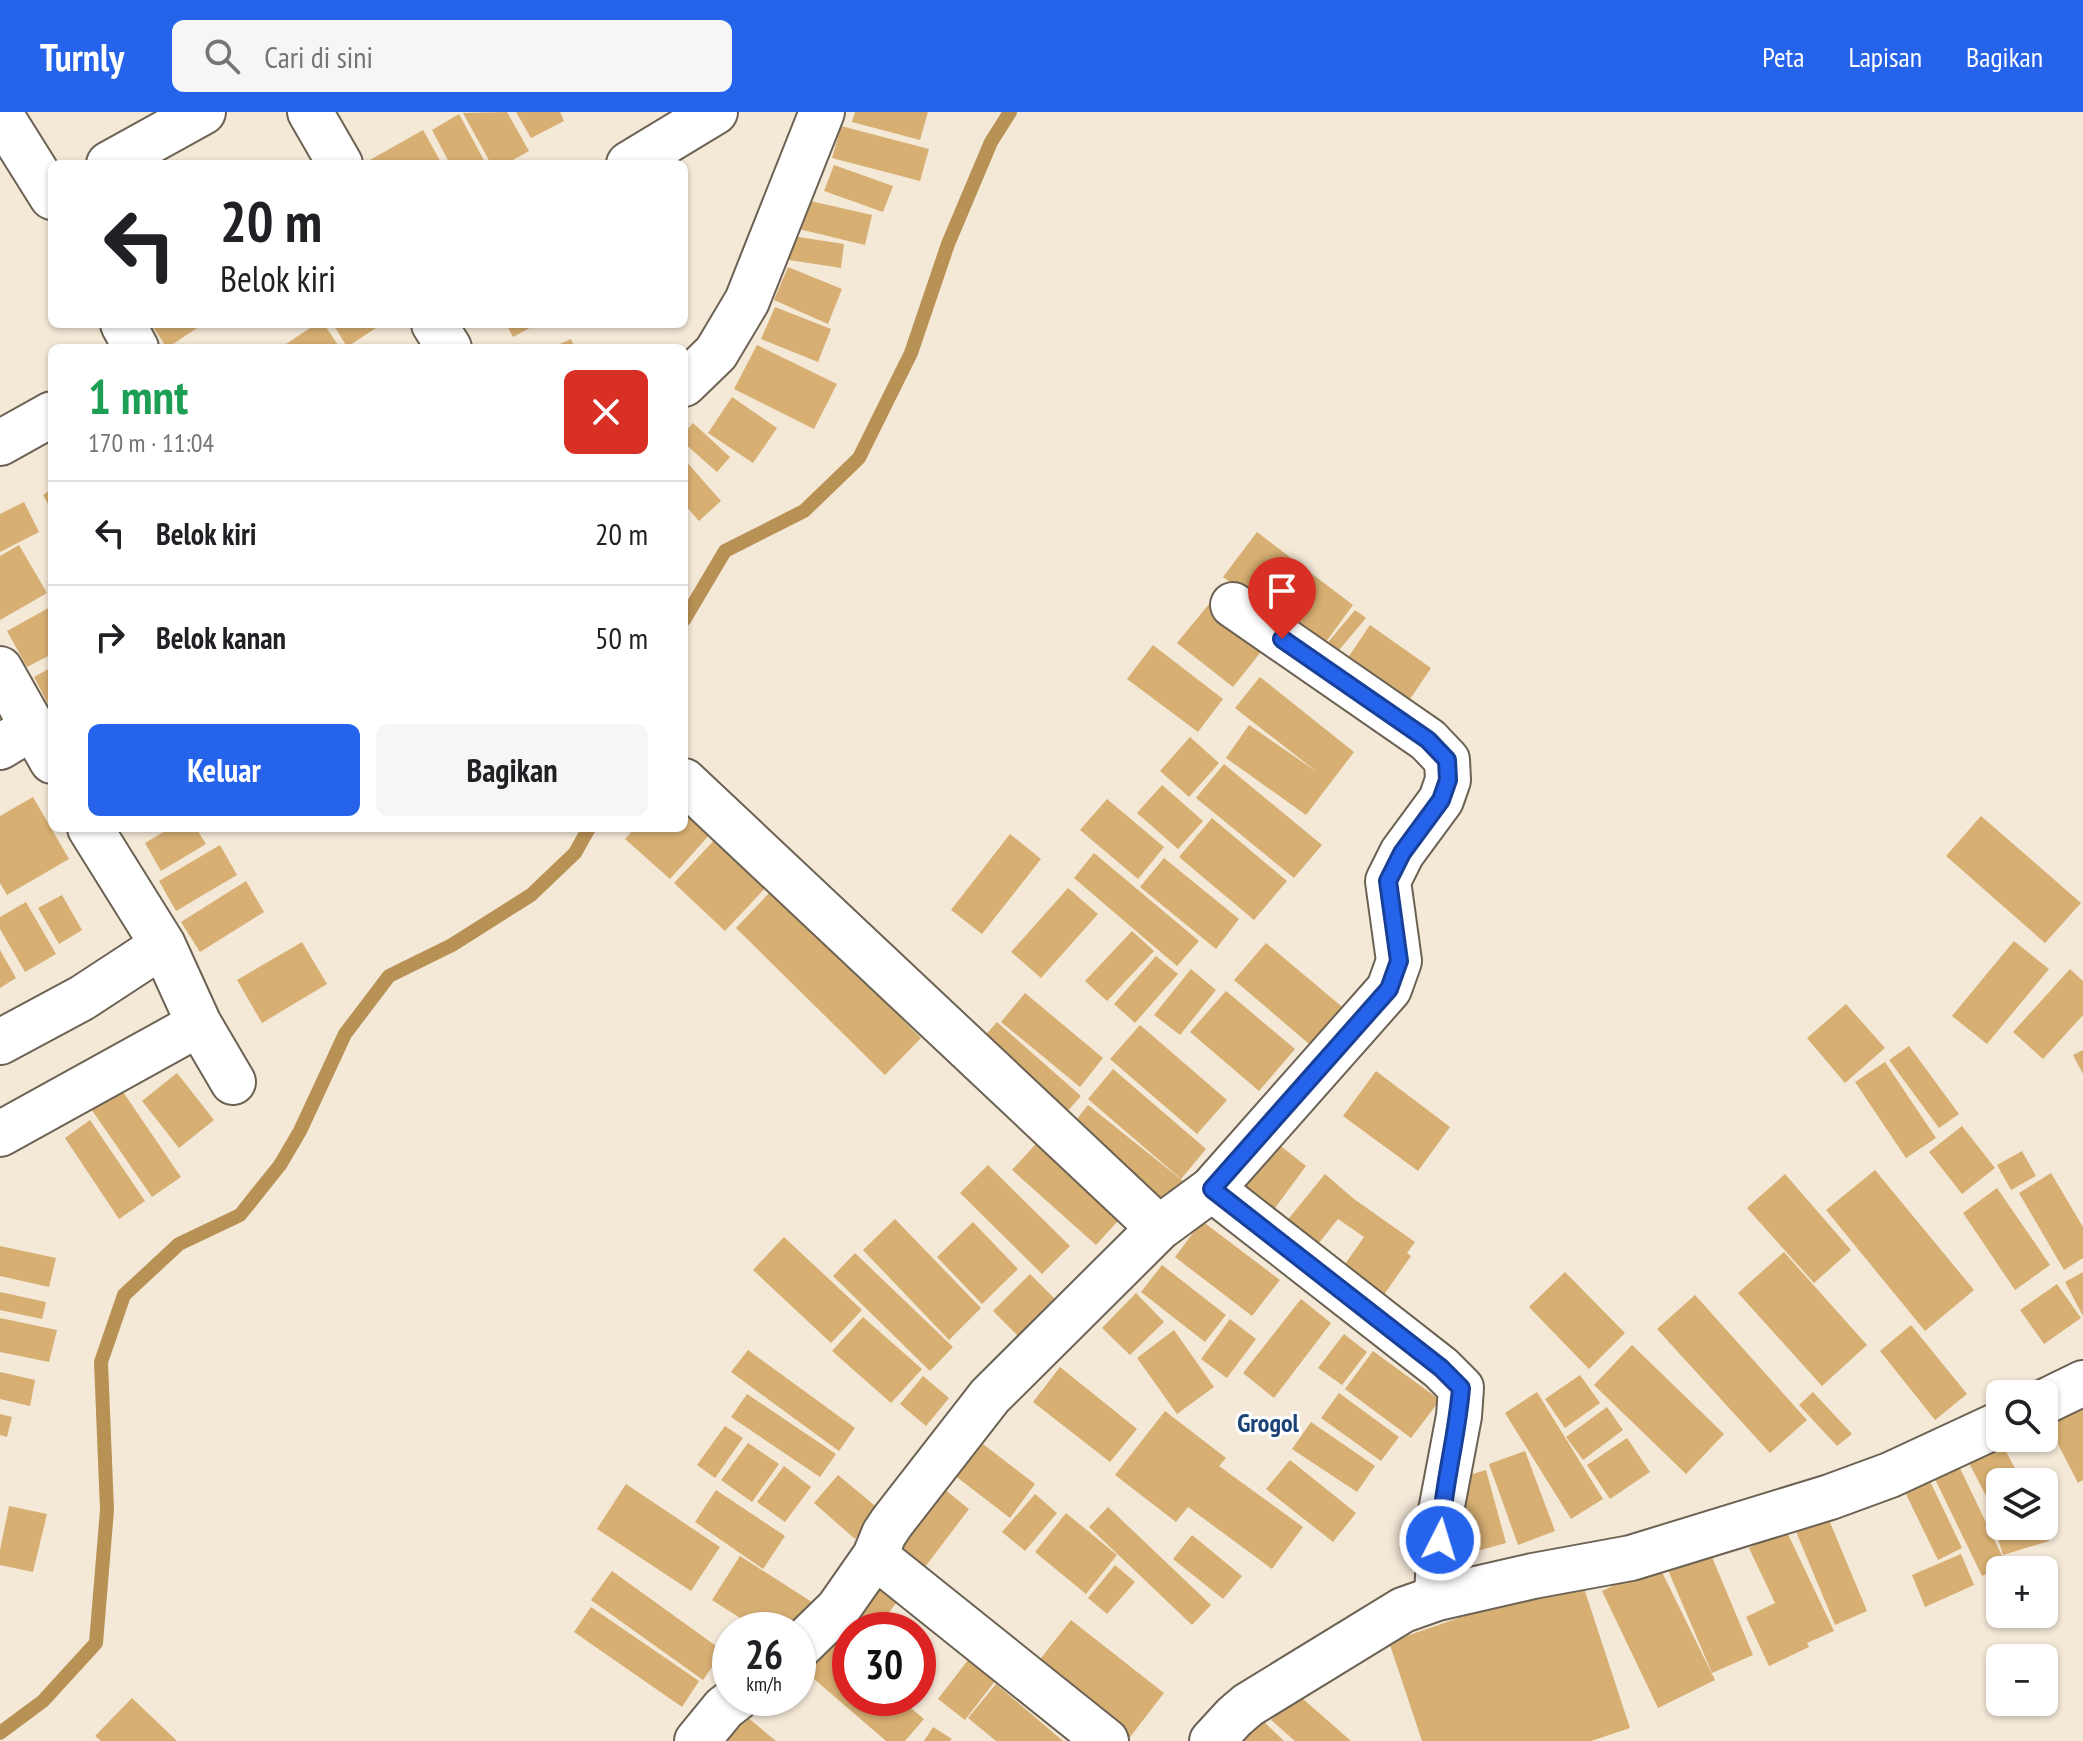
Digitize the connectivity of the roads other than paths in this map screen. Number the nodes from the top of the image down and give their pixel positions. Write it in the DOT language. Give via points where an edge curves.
graph roads {
  1 [pos="203,112"];
  2 [pos="310,112"];
  3 [pos="715,112"];
  4 [pos="822,112"];
  5 [pos="0,114"];
  6 [pos="116,160"];
  7 [pos="338,160"];
  8 [pos="636,160"];
  9 [pos="48,190"];
  10 [pos="688,380"];
  11 [pos="48,416"];
  12 [pos="0,443"];
  13 [pos="1233,605"];
  14 [pos="0,669"];
  15 [pos="28,745"];
  16 [pos="688,785"];
  17 [pos="92,832"];
  18 [pos="163,945"];
  19 [pos="199,1024"];
  20 [pos="0,1042"];
  21 [pos="233,1082"];
  22 [pos="0,1134"];
  23 [pos="1212,1189"];
  24 [pos="1159,1228"];
  25 [pos="2083,1383"];
  26 [pos="2058,1395"];
  27 [pos="1986,1430"];
  28 [pos="875,1556"];
  29 [pos="1437,1598"];
  30 [pos="816,1630"];
  31 [pos="717,1716"];
  32 [pos="697,1741"];
  33 [pos="1106,1741"];
  34 [pos="1212,1741"];
  1 -- 6 [label="street"];
  2 -- 7 [label="street"];
  3 -- 8 [label="street"];
  4 -- 10 [label="street" via="747,301 716,353"];
  5 -- 9 [label="street"];
  11 -- 12 [label="street"];
  13 -- 23 [label="street" via="1428,740 1447,760 1448,780 1441,800 1388,881 1399,961 1389,989"];
  14 -- 15 [label="street"];
  16 -- 24 [label="street"];
  17 -- 18 [label="street"];
  18 -- 19 [label="street"];
  18 -- 20 [label="street" via="82,998"];
  19 -- 21 [label="street"];
  19 -- 22 [label="street"];
  23 -- 24 [label="street"];
  23 -- 29 [label="street" via="1461,1388 1441,1511"];
  24 -- 28 [label="street" via="990,1396 892,1522"];
  25 -- 26 [label="street"];
  27 -- 29 [label="street" via="1830,1497 1631,1558"];
  28 -- 30 [label="street"];
  28 -- 33 [label="street"];
  29 -- 34 [label="street" via="1403,1610 1248,1705"];
  31 -- 32 [label="street"];
}
